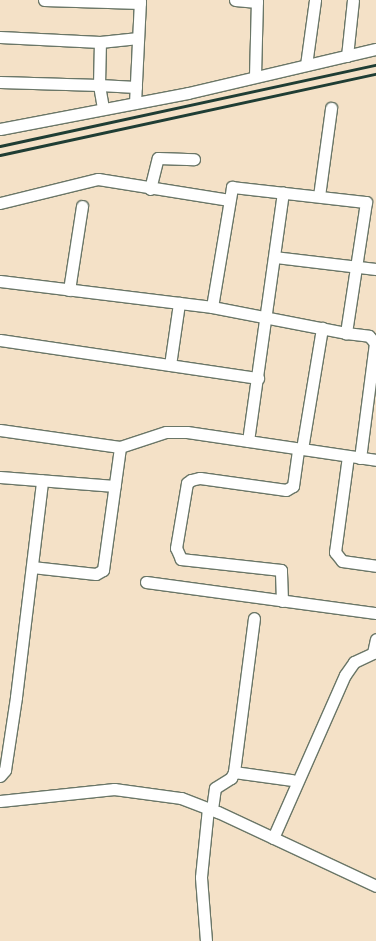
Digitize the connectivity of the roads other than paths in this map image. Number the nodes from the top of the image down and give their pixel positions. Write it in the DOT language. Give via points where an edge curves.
graph roads {
  1 [pos="44,0"];
  2 [pos="235,0"];
  3 [pos="315,0"];
  4 [pos="353,0"];
  5 [pos="140,1"];
  6 [pos="257,1"];
  7 [pos="0,37"];
  8 [pos="136,38"];
  9 [pos="100,42"];
  10 [pos="376,49"];
  11 [pos="347,56"];
  12 [pos="306,65"];
  13 [pos="255,76"];
  14 [pos="0,82"];
  15 [pos="99,85"];
  16 [pos="136,87"];
  17 [pos="135,103"];
  18 [pos="103,108"];
  19 [pos="332,108"];
  20 [pos="0,129"];
  21 [pos="194,159"];
  22 [pos="150,189"];
  23 [pos="283,192"];
  24 [pos="319,196"];
  25 [pos="228,200"];
  26 [pos="0,203"];
  27 [pos="371,203"];
  28 [pos="82,206"];
  29 [pos="275,257"];
  30 [pos="356,266"];
  31 [pos="376,270"];
  32 [pos="0,281"];
  33 [pos="69,290"];
  34 [pos="179,303"];
  35 [pos="212,307"];
  36 [pos="267,317"];
  37 [pos="322,328"];
  38 [pos="346,333"];
  39 [pos="0,340"];
  40 [pos="170,365"];
  41 [pos="258,378"];
  42 [pos="0,430"];
  43 [pos="248,442"];
  44 [pos="120,447"];
  45 [pos="300,449"];
  46 [pos="348,456"];
  47 [pos="360,458"];
  48 [pos="376,460"];
  49 [pos="0,477"];
  50 [pos="42,481"];
  51 [pos="115,486"];
  52 [pos="376,566"];
  53 [pos="32,567"];
  54 [pos="146,582"];
  55 [pos="282,601"];
  56 [pos="376,613"];
  57 [pos="254,618"];
  58 [pos="376,639"];
  59 [pos="4,749"];
  60 [pos="234,772"];
  61 [pos="0,776"];
  62 [pos="292,780"];
  63 [pos="0,801"];
  64 [pos="210,808"];
  65 [pos="274,838"];
  66 [pos="376,886"];
  67 [pos="206,941"];
  1 -- 5 [label="street"];
  2 -- 6 [label="street"];
  3 -- 12 [label="street"];
  4 -- 11 [label="street"];
  5 -- 8 [label="street"];
  6 -- 13 [label="street"];
  7 -- 9 [label="street"];
  8 -- 9 [label="street"];
  8 -- 16 [label="street"];
  9 -- 15 [label="street"];
  10 -- 11 [label="street"];
  11 -- 12 [label="street"];
  12 -- 13 [label="street"];
  13 -- 17 [label="street"];
  14 -- 15 [label="street"];
  15 -- 16 [label="street"];
  15 -- 18 [label="street"];
  16 -- 17 [label="street"];
  17 -- 18 [label="street"];
  18 -- 20 [label="street"];
  19 -- 24 [label="street"];
  21 -- 22 [label="street" via="158,158"];
  22 -- 25 [label="street"];
  22 -- 26 [label="street" via="98,179"];
  23 -- 24 [label="street"];
  23 -- 25 [label="street" via="236,186 232,187"];
  23 -- 29 [label="street"];
  24 -- 27 [label="street"];
  25 -- 35 [label="street"];
  27 -- 30 [label="street"];
  28 -- 33 [label="street"];
  29 -- 30 [label="street"];
  29 -- 36 [label="street"];
  30 -- 31 [label="street"];
  30 -- 38 [label="street"];
  32 -- 33 [label="street"];
  33 -- 34 [label="street"];
  34 -- 35 [label="street"];
  34 -- 40 [label="street"];
  35 -- 36 [label="street"];
  36 -- 37 [label="street"];
  36 -- 41 [label="street"];
  37 -- 38 [label="street"];
  37 -- 45 [label="street"];
  38 -- 47 [label="street" via="369,336 375,343"];
  39 -- 40 [label="street"];
  40 -- 41 [label="street"];
  41 -- 43 [label="street"];
  42 -- 44 [label="street"];
  43 -- 44 [label="street" via="177,431"];
  43 -- 45 [label="street"];
  44 -- 51 [label="street"];
  45 -- 46 [label="street"];
  45 -- 55 [label="street" via="293,486 286,490 200,478 187,483 176,548 181,559 281,570"];
  46 -- 47 [label="street"];
  46 -- 52 [label="street" via="335,552 342,561"];
  47 -- 48 [label="street"];
  49 -- 50 [label="street"];
  50 -- 51 [label="street"];
  50 -- 53 [label="street"];
  51 -- 53 [label="street" via="101,572"];
  53 -- 59 [label="street"];
  54 -- 55 [label="street"];
  55 -- 56 [label="street"];
  57 -- 60 [label="street"];
  58 -- 65 [label="street" via="373,653 354,662 345,675"];
  59 -- 61 [label="street" via="5,770"];
  60 -- 62 [label="street"];
  60 -- 64 [label="street" via="231,778 215,788"];
  63 -- 64 [label="street" via="114,789 181,798"];
  64 -- 65 [label="street"];
  64 -- 67 [label="street" via="201,877"];
  65 -- 66 [label="street"];
}
